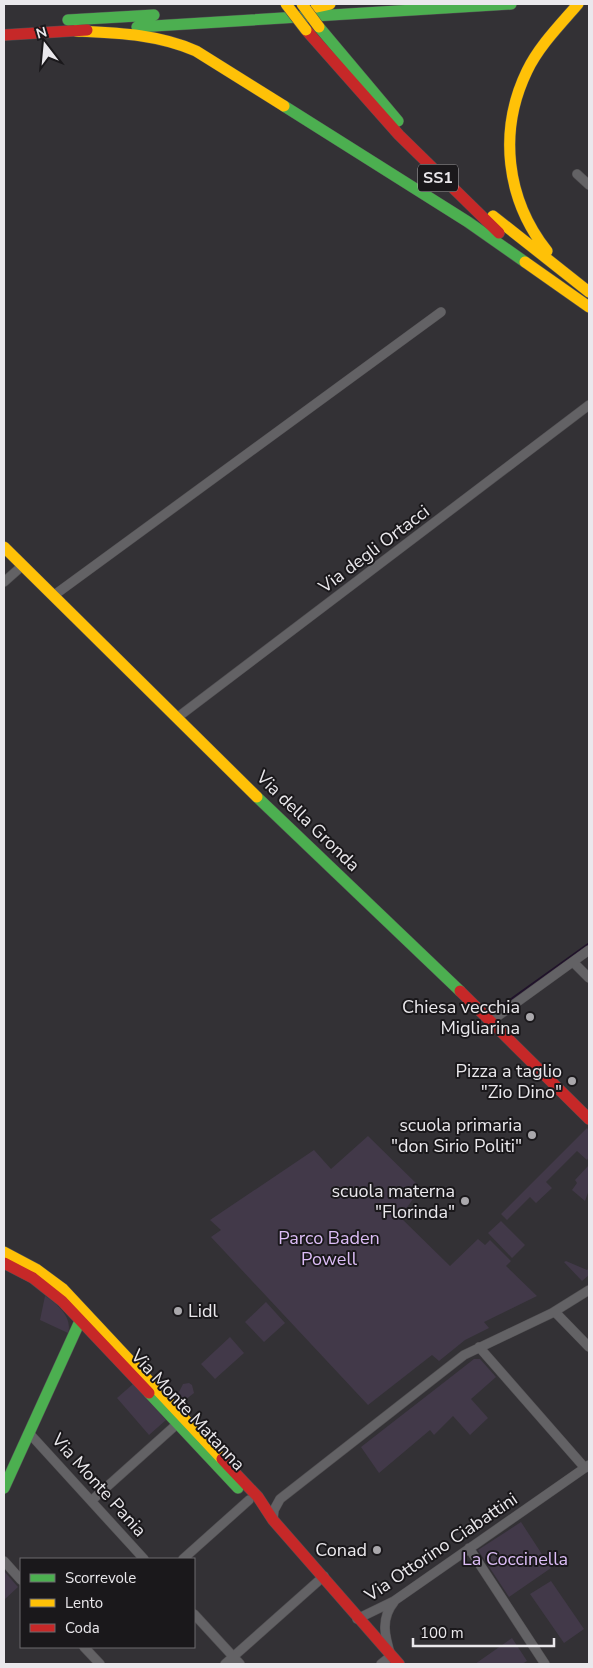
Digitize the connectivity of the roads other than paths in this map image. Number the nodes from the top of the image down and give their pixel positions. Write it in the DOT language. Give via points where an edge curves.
graph roads {
  1 [pos="286,4"];
  2 [pos="302,4"];
  3 [pos="330,4"];
  4 [pos="377,4"];
  5 [pos="511,4"];
  6 [pos="578,4"];
  7 [pos="316,7"];
  8 [pos="4,24"];
  9 [pos="76,31"];
  10 [pos="4,34"];
  11 [pos="577,174"];
  12 [pos="589,185"];
  13 [pos="589,291"];
  14 [pos="589,306"];
  15 [pos="441,312"];
  16 [pos="589,406"];
  17 [pos="4,547"];
  18 [pos="22,566"];
  19 [pos="4,582"];
  20 [pos="53,596"];
  21 [pos="178,717"];
  22 [pos="589,950"];
  23 [pos="573,962"];
  24 [pos="589,978"];
  25 [pos="491,1021"];
  26 [pos="589,1119"];
  27 [pos="4,1252"];
  28 [pos="4,1263"];
  29 [pos="589,1290"];
  30 [pos="555,1312"];
  31 [pos="80,1320"];
  32 [pos="479,1347"];
  33 [pos="589,1347"];
  34 [pos="177,1424"];
  35 [pos="29,1433"];
  36 [pos="587,1467"];
  37 [pos="4,1488"];
  38 [pos="254,1499"];
  39 [pos="280,1500"];
  40 [pos="90,1501"];
  41 [pos="273,1520"];
  42 [pos="470,1548"];
  43 [pos="141,1558"];
  44 [pos="184,1558"];
  45 [pos="4,1561"];
  46 [pos="324,1576"];
  47 [pos="20,1579"];
  48 [pos="394,1601"];
  49 [pos="195,1615"];
  50 [pos="358,1618"];
  51 [pos="85,1648"];
  52 [pos="233,1657"];
  53 [pos="396,1660"];
  54 [pos="100,1664"];
  55 [pos="225,1664"];
  56 [pos="240,1664"];
  57 [pos="381,1664"];
  58 [pos="545,1664"];
  1 -- 14 [label="main road, SS1, bridge" via="362,98 443,182 499,233"];
  2 -- 13 [label="main road, SS1, bridge" via="348,64 439,164 520,239"];
  3 -- 7 [label="main road"];
  4 -- 7 [label="main road"];
  5 -- 9 [label="main road"];
  6 -- 13 [label="main road" via="540,49 524,78 513,118 510,159 520,210 529,229"];
  7 -- 8 [label="main road"];
  9 -- 10 [label="main road"];
  9 -- 14 [label="main road" via="152,36 196,51 468,222"];
  11 -- 12 [label="street"];
  15 -- 20 [label="street"];
  16 -- 21 [label="street, Via degli Ortacci"];
  17 -- 18 [label="main road, Via della Gronda"];
  18 -- 19 [label="street"];
  18 -- 20 [label="main road, Via della Gronda"];
  20 -- 21 [label="main road, Via della Gronda"];
  21 -- 25 [label="main road, Via della Gronda"];
  22 -- 23 [label="street"];
  23 -- 24 [label="street"];
  23 -- 25 [label="street"];
  25 -- 26 [label="main road, Via della Gronda"];
  27 -- 38 [label="main road, Via Monte Matanna" via="49,1277"];
  28 -- 31 [label="main road, Via Monte Matanna" via="48,1289"];
  29 -- 30 [label="street"];
  30 -- 32 [label="street"];
  30 -- 33 [label="street"];
  31 -- 34 [label="main road, Via Monte Matanna"];
  31 -- 35 [label="main road"];
  32 -- 36 [label="street"];
  32 -- 39 [label="street" via="464,1355"];
  34 -- 38 [label="main road, Via Monte Matanna"];
  34 -- 40 [label="street"];
  35 -- 37 [label="main road"];
  35 -- 40 [label="street, Via Monte Pania"];
  36 -- 42 [label="street, Via Ottorino Ciabattini"];
  38 -- 39 [label="street"];
  38 -- 41 [label="main road, Via Monte Matanna" via="265,1516"];
  38 -- 44 [label="street"];
  39 -- 41 [label="street"];
  40 -- 43 [label="street, Via Monte Pania"];
  41 -- 46 [label="main road, Via Monte Matanna"];
  42 -- 48 [label="street, Via Ottorino Ciabattini"];
  42 -- 58 [label="street"];
  45 -- 47 [label="street"];
  46 -- 50 [label="main road, Via Monte Matanna"];
  46 -- 52 [label="street"];
  48 -- 50 [label="street, Via Ottorino Ciabattini"];
  48 -- 53 [label="street" via="387,1612 385,1625"];
  49 -- 52 [label="street"];
  50 -- 53 [label="main road, Via Monte Matanna"];
  51 -- 54 [label="street"];
  52 -- 55 [label="street"];
  52 -- 56 [label="street"];
  53 -- 57 [label="street"];
}
